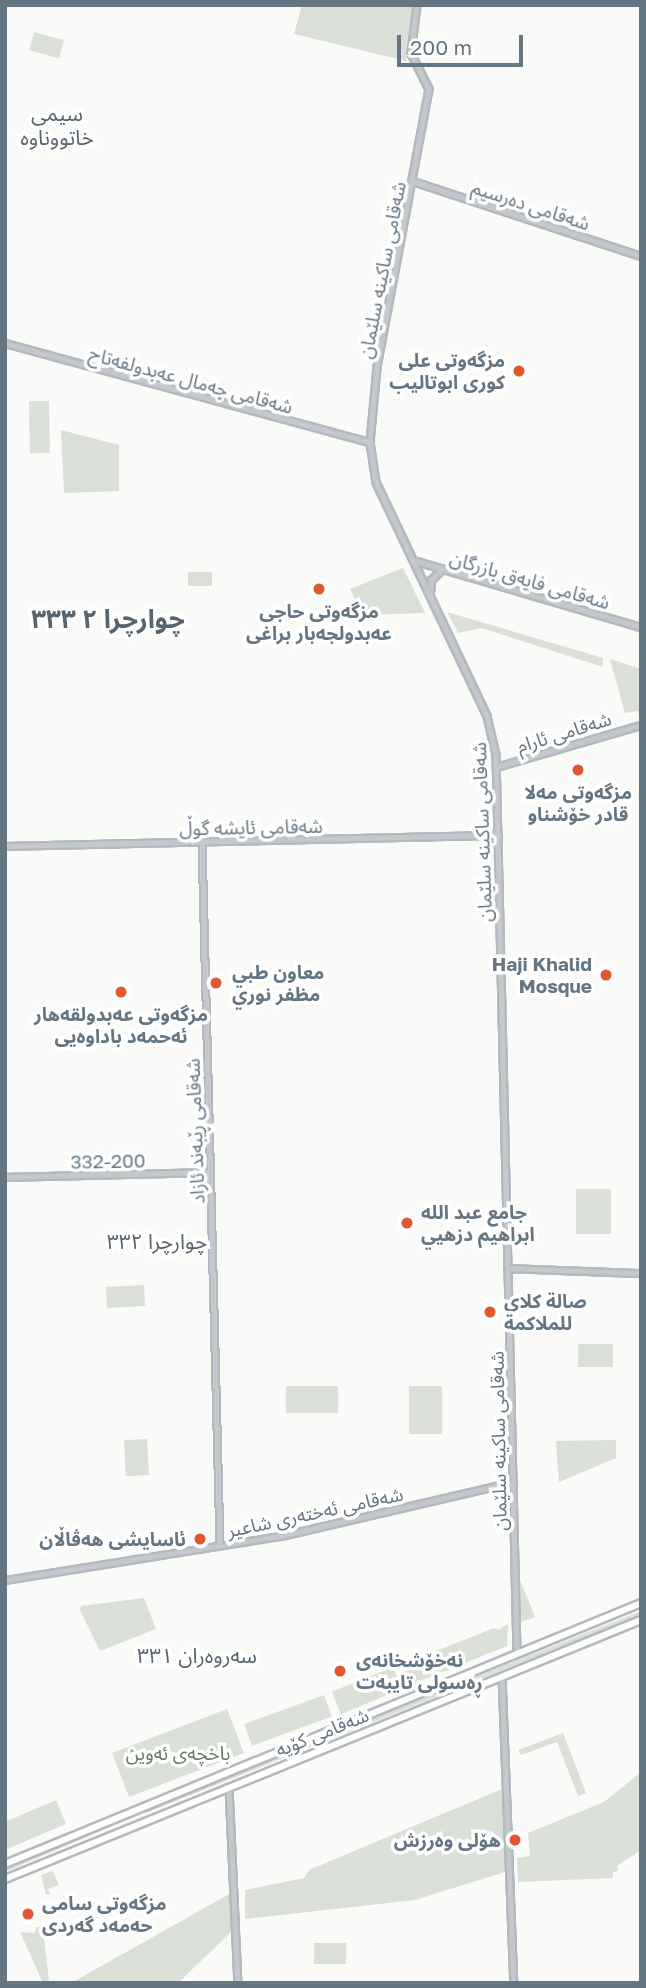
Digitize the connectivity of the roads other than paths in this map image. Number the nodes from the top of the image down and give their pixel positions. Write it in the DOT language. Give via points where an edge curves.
graph roads {
  1 [pos="417,5"];
  2 [pos="413,181"];
  3 [pos="641,256"];
  4 [pos="5,343"];
  5 [pos="370,442"];
  6 [pos="412,560"];
  7 [pos="442,569"];
  8 [pos="430,598"];
  9 [pos="641,627"];
  10 [pos="641,725"];
  11 [pos="496,767"];
  12 [pos="498,835"];
  13 [pos="202,842"];
  14 [pos="5,846"];
  15 [pos="210,1172"];
  16 [pos="5,1177"];
  17 [pos="509,1268"];
  18 [pos="641,1273"];
  19 [pos="513,1482"];
  20 [pos="220,1545"];
  21 [pos="5,1580"];
  22 [pos="641,1603"];
  23 [pos="641,1620"];
  24 [pos="517,1653"];
  25 [pos="502,1676"];
  26 [pos="229,1786"];
  27 [pos="130,1812"];
  28 [pos="136,1824"];
  29 [pos="5,1864"];
  30 [pos="5,1879"];
  31 [pos="238,1983"];
  32 [pos="514,1983"];
  1 -- 2 [label="street, شەقامی ساکینە سلێمان" via="411,53 429,89"];
  2 -- 3 [label="street, شەقامی دەرسیم"];
  2 -- 5 [label="street, شەقامی ساکینە سلێمان" via="377,367"];
  4 -- 5 [label="street, شەقامی جەمال عەبدولفەتاح"];
  5 -- 6 [label="street, شەقامی ساکینە سلێمان" via="376,482"];
  6 -- 7 [label="street, شەقامی فایەق بازرگان"];
  6 -- 8 [label="street, شەقامی ساکینە سلێمان"];
  7 -- 8 [label="street" via="431,580"];
  7 -- 9 [label="street, شەقامی فایەق بازرگان"];
  8 -- 11 [label="street, شەقامی ساکینە سلێمان" via="487,716"];
  10 -- 11 [label="street, شەقامی ئارام"];
  11 -- 12 [label="street, شەقامی ساکینە سلێمان"];
  12 -- 13 [label="street, شەقامی ئایشە گوڵ"];
  12 -- 17 [label="street, شەقامی ساکینە سلێمان"];
  13 -- 14 [label="street, شەقامی ئایشە گوڵ"];
  13 -- 15 [label="street, شەقامی ڕێبەند ئازاد"];
  15 -- 16 [label="street, 332-200"];
  15 -- 20 [label="street, شەقامی ڕێبەند ئازاد"];
  17 -- 18 [label="street"];
  17 -- 19 [label="street, شەقامی ساکینە سلێمان"];
  19 -- 20 [label="street, شەقامی ئەختەری شاعیر" via="315,1529"];
  19 -- 24 [label="street, شەقامی ساکینە سلێمان"];
  20 -- 21 [label="street, شەقامی ئەختەری شاعیر"];
  22 -- 24 [label="highway, شەقامی کۆیە"];
  23 -- 25 [label="highway, شەقامی کۆیە"];
  24 -- 27 [label="highway, شەقامی کۆیە"];
  25 -- 26 [label="highway, شەقامی کۆیە"];
  25 -- 32 [label="street"];
  26 -- 28 [label="highway, شەقامی کۆیە"];
  26 -- 31 [label="street"];
  27 -- 28 [label="highway"];
  27 -- 29 [label="highway, شەقامی کۆیە"];
  28 -- 30 [label="highway, شەقامی کۆیە"];
}
